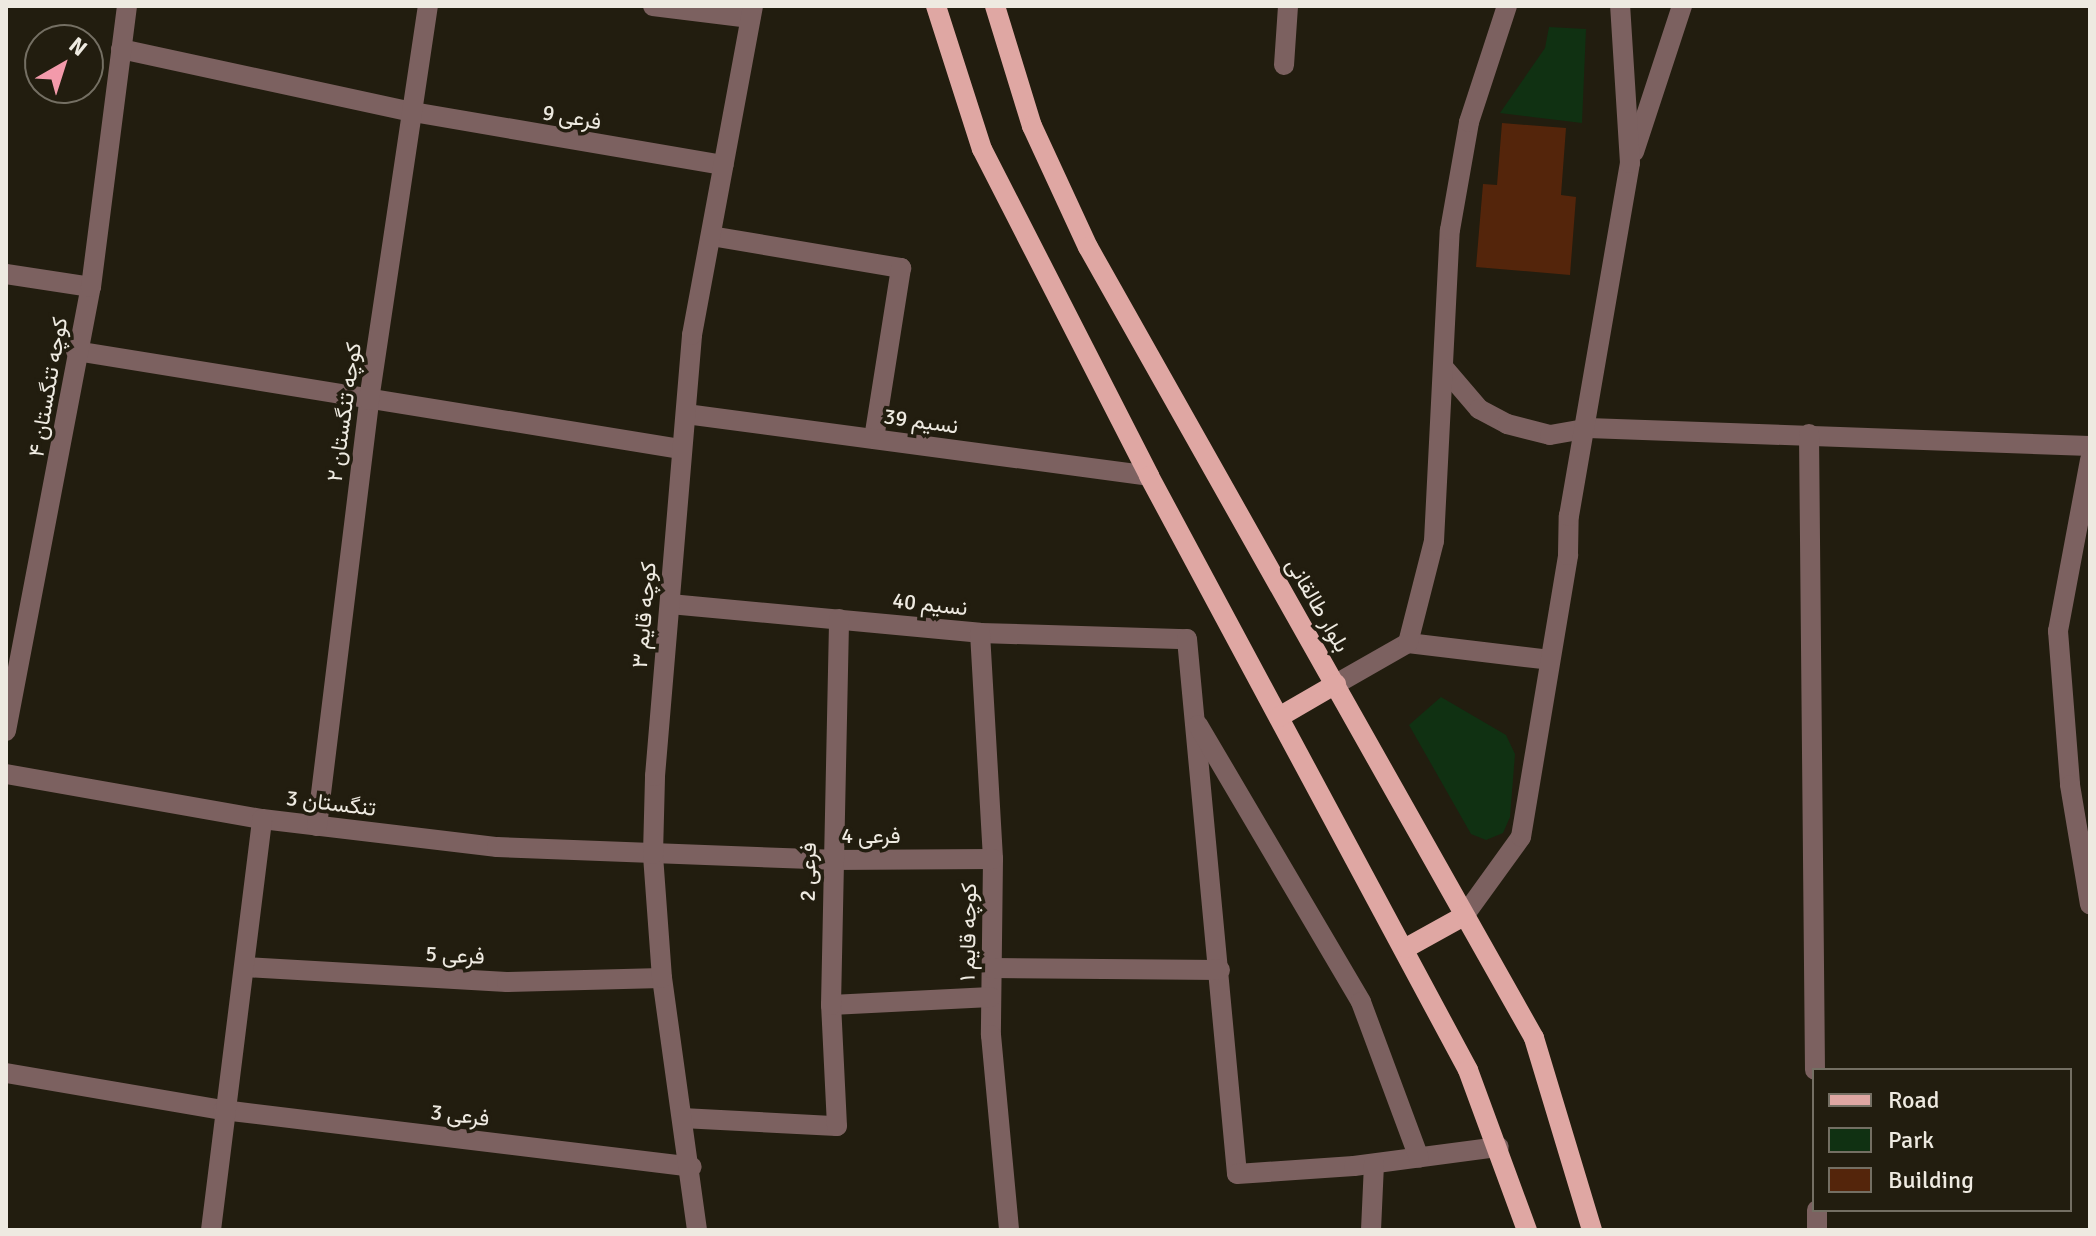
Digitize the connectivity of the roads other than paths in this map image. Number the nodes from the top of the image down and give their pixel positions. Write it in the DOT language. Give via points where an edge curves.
graph roads {
  1 [pos="127,6"];
  2 [pos="428,6"];
  3 [pos="653,6"];
  4 [pos="936,6"];
  5 [pos="995,6"];
  6 [pos="1288,6"];
  7 [pos="1507,6"];
  8 [pos="1620,6"];
  9 [pos="1682,6"];
  10 [pos="752,12"];
  11 [pos="121,49"];
  12 [pos="1284,65"];
  13 [pos="413,112"];
  14 [pos="1630,163"];
  15 [pos="724,165"];
  16 [pos="711,236"];
  17 [pos="6,274"];
  18 [pos="91,287"];
  19 [pos="76,351"];
  20 [pos="1444,368"];
  21 [pos="369,400"];
  22 [pos="686,414"];
  23 [pos="1588,428"];
  24 [pos="1809,434"];
  25 [pos="874,439"];
  26 [pos="2090,446"];
  27 [pos="681,449"];
  28 [pos="2090,460"];
  29 [pos="1149,476"];
  30 [pos="670,604"];
  31 [pos="839,619"];
  32 [pos="980,633"];
  33 [pos="1408,643"];
  34 [pos="1550,660"];
  35 [pos="1336,684"];
  36 [pos="1279,717"];
  37 [pos="1195,720"];
  38 [pos="6,731"];
  39 [pos="6,774"];
  40 [pos="262,819"];
  41 [pos="317,826"];
  42 [pos="653,854"];
  43 [pos="993,859"];
  44 [pos="832,860"];
  45 [pos="2090,904"];
  46 [pos="1464,916"];
  47 [pos="1406,948"];
  48 [pos="245,967"];
  49 [pos="991,968"];
  50 [pos="1220,970"];
  51 [pos="662,978"];
  52 [pos="991,997"];
  53 [pos="831,1005"];
  54 [pos="1815,1068"];
  55 [pos="6,1073"];
  56 [pos="223,1110"];
  57 [pos="682,1118"];
  58 [pos="1499,1147"];
  59 [pos="1419,1158"];
  60 [pos="1374,1164"];
  61 [pos="692,1167"];
  62 [pos="211,1230"];
  63 [pos="697,1230"];
  64 [pos="1009,1230"];
  65 [pos="1371,1230"];
  66 [pos="1527,1230"];
  67 [pos="1592,1230"];
  1 -- 11 [label="street, کوچه تنگستان ۴"];
  2 -- 13 [label="street, کوچه تنگستان ۲"];
  3 -- 10 [label="street"];
  4 -- 29 [label="main road" via="982,149"];
  5 -- 35 [label="main road, بلوار طالقانی" via="1032,126 1088,247"];
  6 -- 12 [label="street"];
  7 -- 20 [label="street" via="1469,122 1450,230"];
  8 -- 14 [label="street"];
  9 -- 14 [label="street"];
  10 -- 15 [label="street, کوچه قایم ۳"];
  11 -- 13 [label="street"];
  11 -- 18 [label="street, کوچه تنگستان ۴"];
  13 -- 15 [label="street, فرعی 9"];
  13 -- 21 [label="street, کوچه تنگستان ۲"];
  14 -- 23 [label="street"];
  15 -- 16 [label="street, کوچه قایم ۳"];
  16 -- 22 [label="street, کوچه قایم ۳" via="692,335"];
  16 -- 25 [label="street" via="901,268"];
  17 -- 18 [label="street"];
  18 -- 19 [label="street, کوچه تنگستان ۴"];
  19 -- 21 [label="street"];
  19 -- 38 [label="street, کوچه تنگستان ۴" via="68,425"];
  20 -- 23 [label="street" via="1479,409 1507,424 1550,435"];
  20 -- 33 [label="street" via="1438,516"];
  21 -- 27 [label="street"];
  21 -- 41 [label="street, کوچه تنگستان ۲"];
  22 -- 25 [label="street, نسیم 39"];
  22 -- 27 [label="street, کوچه قایم ۳"];
  23 -- 24 [label="street"];
  23 -- 34 [label="street" via="1569,516 1568,555"];
  24 -- 26 [label="street"];
  24 -- 54 [label="street"];
  25 -- 29 [label="street, نسیم 39"];
  27 -- 30 [label="street, کوچه قایم ۳"];
  28 -- 45 [label="street" via="2058,631 2070,785"];
  29 -- 36 [label="main road"];
  30 -- 31 [label="street, نسیم 40"];
  30 -- 42 [label="street, کوچه قایم ۳"];
  31 -- 32 [label="street, نسیم 40"];
  31 -- 44 [label="street, فرعی 2"];
  32 -- 37 [label="street, نسیم 40" via="1187,639"];
  32 -- 43 [label="street, کوچه قایم ۱"];
  33 -- 34 [label="street"];
  33 -- 35 [label="street"];
  34 -- 46 [label="street" via="1521,837"];
  35 -- 36 [label="main road"];
  35 -- 46 [label="main road, بلوار طالقانی"];
  36 -- 47 [label="main road"];
  37 -- 50 [label="street"];
  37 -- 59 [label="street" via="1361,1002"];
  39 -- 40 [label="street, تنگستان 3"];
  40 -- 41 [label="street, تنگستان 3"];
  40 -- 48 [label="street"];
  41 -- 42 [label="street, تنگستان 3" via="497,847"];
  42 -- 44 [label="street, فرعی 4"];
  42 -- 51 [label="street, کوچه قایم ۳"];
  43 -- 44 [label="street, فرعی 4"];
  43 -- 49 [label="street, کوچه قایم ۱"];
  44 -- 53 [label="street, فرعی 2"];
  46 -- 47 [label="main road"];
  46 -- 67 [label="main road, بلوار طالقانی" via="1534,1038"];
  47 -- 58 [label="main road" via="1468,1070"];
  48 -- 51 [label="street, فرعی 5" via="507,982"];
  48 -- 56 [label="street"];
  49 -- 50 [label="street"];
  49 -- 52 [label="street, کوچه قایم ۱"];
  50 -- 60 [label="street" via="1237,1174"];
  51 -- 57 [label="street, کوچه قایم ۳"];
  52 -- 53 [label="street"];
  52 -- 64 [label="street, کوچه قایم ۱"];
  53 -- 57 [label="street, فرعی 2" via="837,1126"];
  55 -- 56 [label="street"];
  56 -- 61 [label="street, فرعی 3"];
  56 -- 62 [label="street"];
  57 -- 61 [label="street, کوچه قایم ۳"];
  58 -- 59 [label="street"];
  58 -- 66 [label="main road"];
  59 -- 60 [label="street"];
  60 -- 65 [label="street"];
  61 -- 63 [label="street, کوچه قایم ۳"];
}
